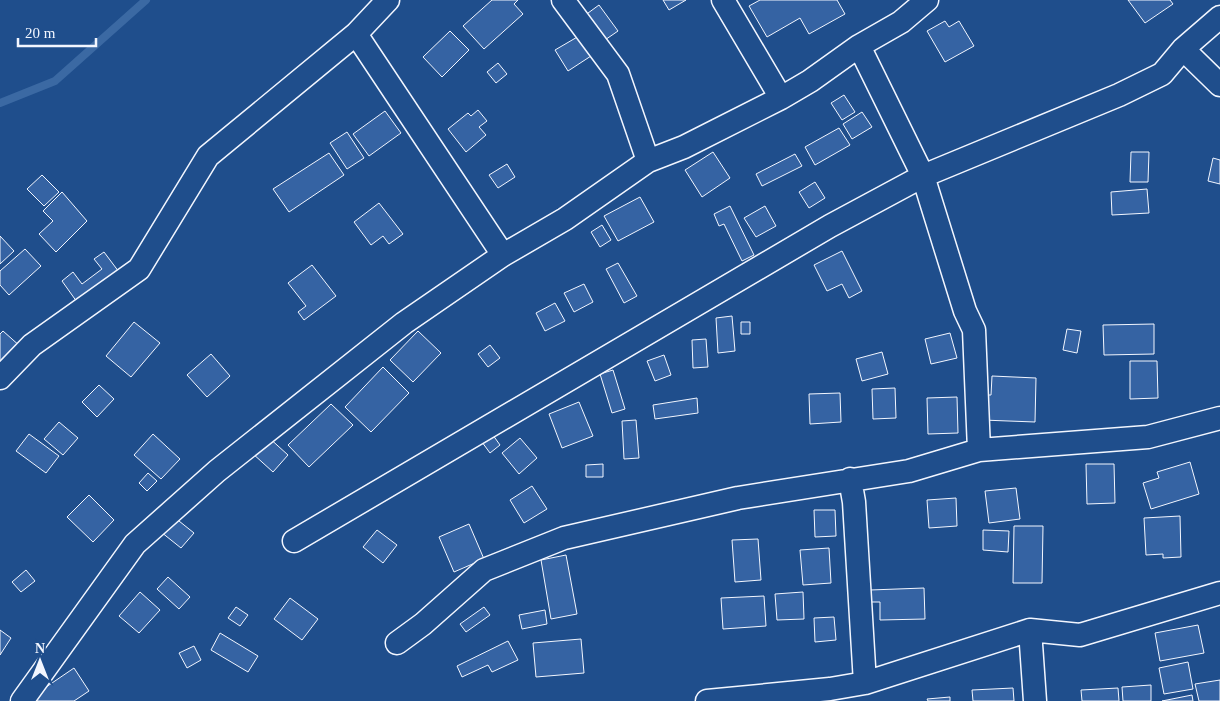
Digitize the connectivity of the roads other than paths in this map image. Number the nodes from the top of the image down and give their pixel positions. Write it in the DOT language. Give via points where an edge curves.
graph roads {
  1 [pos="388,0"];
  2 [pos="563,0"];
  3 [pos="723,0"];
  4 [pos="927,0"];
  5 [pos="1220,17"];
  6 [pos="356,34"];
  7 [pos="859,46"];
  8 [pos="1183,49"];
  9 [pos="1220,85"];
  10 [pos="781,98"];
  11 [pos="648,161"];
  12 [pos="923,176"];
  13 [pos="503,255"];
  14 [pos="0,378"];
  15 [pos="1220,418"];
  16 [pos="979,450"];
  17 [pos="850,479"];
  18 [pos="294,541"];
  19 [pos="1220,593"];
  20 [pos="1030,630"];
  21 [pos="397,643"];
  22 [pos="865,683"];
  23 [pos="22,701"];
  24 [pos="707,701"];
  25 [pos="1035,701"];
  1 -- 6 [label="street"];
  2 -- 11 [label="street" via="618,74"];
  3 -- 10 [label="street"];
  4 -- 7 [label="street" via="901,22"];
  5 -- 8 [label="street"];
  6 -- 13 [label="street"];
  6 -- 14 [label="street" via="208,156 139,269 32,345"];
  7 -- 10 [label="street"];
  7 -- 12 [label="street"];
  8 -- 9 [label="street"];
  8 -- 12 [label="street" via="1162,74"];
  10 -- 11 [label="street" via="684,147"];
  11 -- 13 [label="street" via="565,219"];
  12 -- 16 [label="street" via="974,330"];
  12 -- 18 [label="street" via="830,226"];
  13 -- 23 [label="street" via="404,323 217,471 135,544"];
  15 -- 16 [label="street" via="1148,437"];
  16 -- 17 [label="street" via="909,471"];
  17 -- 21 [label="street" via="738,498 564,538 484,570"];
  17 -- 22 [label="street"];
  19 -- 20 [label="street" via="1080,635"];
  20 -- 22 [label="street"];
  20 -- 25 [label="street"];
  22 -- 24 [label="street"];
}
